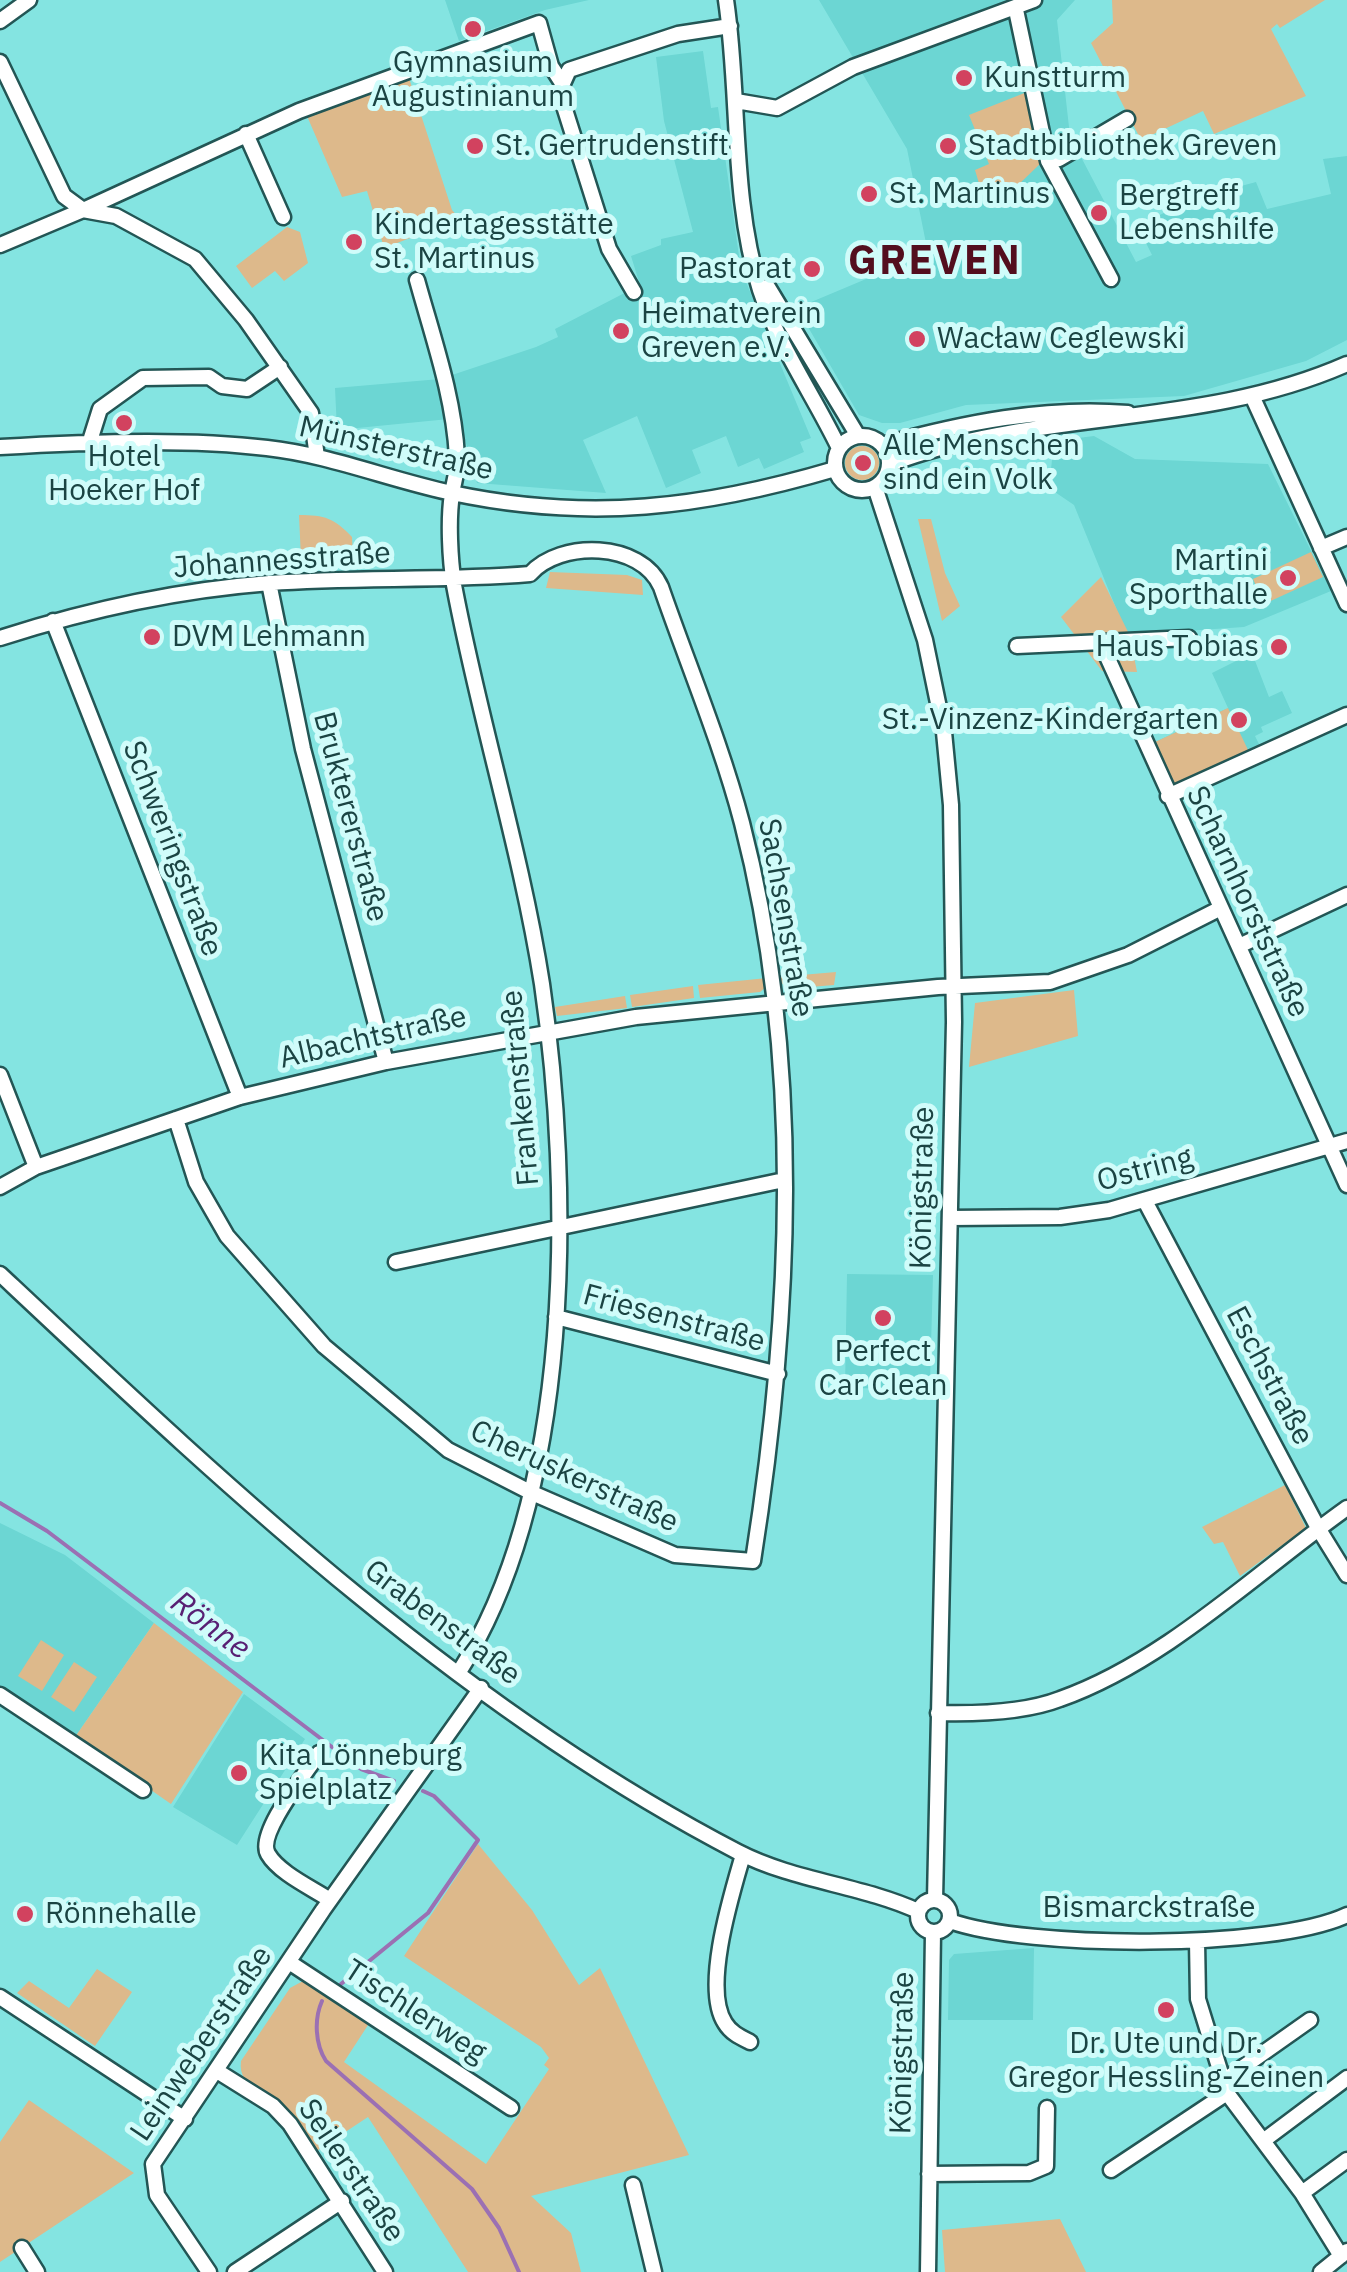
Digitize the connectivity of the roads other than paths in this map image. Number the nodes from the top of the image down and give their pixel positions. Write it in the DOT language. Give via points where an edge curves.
graph roads {
  1 [pos="29,0"];
  2 [pos="726,0"];
  3 [pos="1034,0"];
  4 [pos="1016,10"];
  5 [pos="0,21"];
  6 [pos="730,26"];
  7 [pos="0,62"];
  8 [pos="562,83"];
  9 [pos="736,100"];
  10 [pos="1127,119"];
  11 [pos="246,134"];
  12 [pos="1048,161"];
  13 [pos="83,210"];
  14 [pos="283,218"];
  15 [pos="0,245"];
  16 [pos="417,280"];
  17 [pos="1111,280"];
  18 [pos="764,286"];
  19 [pos="634,292"];
  20 [pos="1347,364"];
  21 [pos="280,367"];
  22 [pos="1254,398"];
  23 [pos="1148,414"];
  24 [pos="858,436"];
  25 [pos="89,444"];
  26 [pos="882,445"];
  27 [pos="0,447"];
  28 [pos="839,448"];
  29 [pos="318,458"];
  30 [pos="890,464"];
  31 [pos="835,469"];
  32 [pos="874,488"];
  33 [pos="452,493"];
  34 [pos="1347,537"];
  35 [pos="1321,548"];
  36 [pos="1342,579"];
  37 [pos="454,580"];
  38 [pos="270,583"];
  39 [pos="1347,604"];
  40 [pos="53,621"];
  41 [pos="0,638"];
  42 [pos="1189,638"];
  43 [pos="1100,642"];
  44 [pos="1017,646"];
  45 [pos="1347,716"];
  46 [pos="1168,796"];
  47 [pos="1347,896"];
  48 [pos="1219,910"];
  49 [pos="1239,946"];
  50 [pos="953,986"];
  51 [pos="776,1002"];
  52 [pos="547,1030"];
  53 [pos="386,1062"];
  54 [pos="0,1075"];
  55 [pos="240,1098"];
  56 [pos="176,1118"];
  57 [pos="1347,1141"];
  58 [pos="1327,1149"];
  59 [pos="36,1167"];
  60 [pos="784,1180"];
  61 [pos="1347,1185"];
  62 [pos="0,1188"];
  63 [pos="1146,1201"];
  64 [pos="950,1218"];
  65 [pos="558,1228"];
  66 [pos="396,1262"];
  67 [pos="0,1274"];
  68 [pos="556,1317"];
  69 [pos="778,1374"];
  70 [pos="530,1492"];
  71 [pos="1347,1508"];
  72 [pos="1318,1528"];
  73 [pos="753,1561"];
  74 [pos="1347,1575"];
  75 [pos="459,1672"];
  76 [pos="481,1688"];
  77 [pos="0,1695"];
  78 [pos="938,1712"];
  79 [pos="319,1753"];
  80 [pos="144,1790"];
  81 [pos="743,1854"];
  82 [pos="330,1900"];
  83 [pos="934,1900"];
  84 [pos="918,1911"];
  85 [pos="1347,1915"];
  86 [pos="950,1921"];
  87 [pos="933,1932"];
  88 [pos="1197,1941"];
  89 [pos="289,1962"];
  90 [pos="0,1997"];
  91 [pos="1310,2020"];
  92 [pos="750,2042"];
  93 [pos="217,2072"];
  94 [pos="1347,2078"];
  95 [pos="1224,2087"];
  96 [pos="511,2108"];
  97 [pos="1047,2108"];
  98 [pos="185,2118"];
  99 [pos="1263,2140"];
  100 [pos="1347,2160"];
  101 [pos="1111,2170"];
  102 [pos="929,2174"];
  103 [pos="633,2185"];
  104 [pos="1302,2193"];
  105 [pos="342,2200"];
  106 [pos="22,2248"];
  107 [pos="1344,2254"];
  108 [pos="36,2272"];
  109 [pos="209,2272"];
  110 [pos="235,2272"];
  111 [pos="386,2272"];
  112 [pos="654,2272"];
  113 [pos="928,2272"];
  114 [pos="1322,2272"];
  1 -- 5 [label="street"];
  2 -- 6 [label="street"];
  3 -- 4 [label="street"];
  4 -- 9 [label="street" via="930,35 777,108"];
  4 -- 12 [label="street"];
  6 -- 8 [label="street" via="678,34 598,60 569,70"];
  6 -- 9 [label="street"];
  7 -- 13 [label="street" via="64,196"];
  8 -- 11 [label="street" via="539,23"];
  8 -- 19 [label="street" via="609,250"];
  9 -- 18 [label="street" via="750,237"];
  10 -- 12 [label="street"];
  11 -- 13 [label="street"];
  11 -- 14 [label="street"];
  12 -- 17 [label="street"];
  13 -- 15 [label="street"];
  13 -- 21 [label="street" via="116,216 194,258"];
  16 -- 33 [label="street, Frankenstraße" via="454,424 458,476"];
  18 -- 24 [label="street"];
  18 -- 28 [label="street" via="776,330"];
  20 -- 22 [label="street"];
  21 -- 25 [label="street" via="247,389 209,377 143,378 100,409"];
  21 -- 29 [label="street" via="311,413"];
  22 -- 23 [label="street"];
  22 -- 35 [label="street"];
  23 -- 26 [label="street" via="1035,414"];
  23 -- 30 [label="street" via="955,442"];
  24 -- 26 [label="street"];
  24 -- 28 [label="street"];
  25 -- 27 [label="street, Münsterstraße"];
  25 -- 29 [label="street, Münsterstraße" via="266,448"];
  26 -- 30 [label="street"];
  28 -- 31 [label="street"];
  29 -- 33 [label="street, Münsterstraße"];
  30 -- 32 [label="street"];
  31 -- 32 [label="street" via="850,488"];
  31 -- 33 [label="street, Münsterstraße" via="722,500 665,507 603,508"];
  32 -- 50 [label="street, Königstraße" via="912,593 944,732 952,805"];
  33 -- 37 [label="street, Frankenstraße"];
  34 -- 35 [label="street"];
  35 -- 36 [label="street"];
  36 -- 39 [label="street"];
  37 -- 38 [label="street, Johannesstraße"];
  37 -- 51 [label="street, Sachsenstraße" via="530,574 544,559 564,554 623,554 648,566 659,581 742,822"];
  37 -- 52 [label="street, Frankenstraße"];
  38 -- 40 [label="street, Johannesstraße" via="158,597"];
  38 -- 53 [label="street, Bruktererstraße" via="303,748"];
  40 -- 41 [label="street, Johannesstraße"];
  40 -- 55 [label="street, Schweringstraße"];
  42 -- 43 [label="street"];
  43 -- 44 [label="street"];
  43 -- 46 [label="street, Scharnhorststraße"];
  45 -- 46 [label="street"];
  46 -- 48 [label="street, Scharnhorststraße"];
  47 -- 49 [label="street"];
  48 -- 49 [label="street, Scharnhorststraße"];
  48 -- 50 [label="street, Albachtstraße" via="1128,955 1050,982"];
  49 -- 58 [label="street, Scharnhorststraße"];
  50 -- 51 [label="street, Albachtstraße"];
  50 -- 64 [label="street, Königstraße"];
  51 -- 52 [label="street, Albachtstraße"];
  51 -- 60 [label="street, Sachsenstraße"];
  52 -- 53 [label="street, Albachtstraße"];
  52 -- 65 [label="street, Frankenstraße"];
  53 -- 55 [label="street, Albachtstraße"];
  54 -- 59 [label="street"];
  55 -- 56 [label="street, Albachtstraße"];
  56 -- 59 [label="street, Albachtstraße"];
  56 -- 70 [label="street, Cheruskerstraße" via="196,1182 227,1236 324,1346 448,1450"];
  57 -- 58 [label="street, Ostring"];
  58 -- 61 [label="street, Scharnhorststraße"];
  58 -- 63 [label="street, Ostring"];
  59 -- 62 [label="street, Albachtstraße"];
  60 -- 65 [label="street"];
  60 -- 69 [label="street, Sachsenstraße"];
  63 -- 64 [label="street, Ostring" via="1060,1216"];
  63 -- 72 [label="street, Eschstraße"];
  64 -- 78 [label="street, Königstraße"];
  65 -- 66 [label="street"];
  65 -- 68 [label="street, Frankenstraße"];
  67 -- 75 [label="street, Grabenstraße" via="186,1449"];
  68 -- 69 [label="street, Friesenstraße"];
  68 -- 70 [label="street, Frankenstraße"];
  69 -- 73 [label="street, Sachsenstraße"];
  70 -- 73 [label="street, Cheruskerstraße" via="674,1555"];
  70 -- 75 [label="street, Frankenstraße" via="509,1570"];
  71 -- 72 [label="street"];
  72 -- 74 [label="street, Eschstraße"];
  72 -- 78 [label="street" via="1209,1616 1059,1700 979,1714"];
  75 -- 76 [label="street, Grabenstraße"];
  76 -- 81 [label="street, Grabenstraße" via="591,1764"];
  76 -- 82 [label="street, Leinweberstraße"];
  77 -- 80 [label="street"];
  78 -- 83 [label="street, Königstraße"];
  79 -- 82 [label="street" via="265,1842 279,1865"];
  81 -- 84 [label="street, Grabenstraße"];
  81 -- 92 [label="street" via="725,1919 717,2004 724,2023"];
  82 -- 89 [label="street, Leinweberstraße"];
  83 -- 84 [label="street"];
  83 -- 86 [label="street" via="949,1909"];
  84 -- 87 [label="street, Königstraße" via="920,1925"];
  85 -- 88 [label="street, Bismarckstraße" via="1268,1936"];
  86 -- 87 [label="street, Königstraße"];
  86 -- 88 [label="street, Bismarckstraße" via="1002,1934"];
  87 -- 102 [label="street, Königstraße"];
  88 -- 95 [label="street" via="1198,1999"];
  89 -- 93 [label="street, Leinweberstraße"];
  89 -- 96 [label="street, Tischlerweg"];
  90 -- 98 [label="street"];
  91 -- 95 [label="street"];
  93 -- 98 [label="street, Leinweberstraße"];
  93 -- 105 [label="street, Seilerstraße" via="274,2106"];
  94 -- 99 [label="street"];
  95 -- 99 [label="street"];
  95 -- 101 [label="street"];
  97 -- 102 [label="street, Königstraße" via="1046,2166 1029,2173"];
  98 -- 109 [label="street, Leinweberstraße" via="154,2164 158,2195"];
  99 -- 104 [label="street"];
  100 -- 104 [label="street"];
  102 -- 113 [label="street, Königstraße"];
  103 -- 112 [label="street"];
  104 -- 107 [label="street"];
  105 -- 110 [label="street"];
  105 -- 111 [label="street, Seilerstraße"];
  106 -- 108 [label="street"];
  107 -- 114 [label="street"];
}
